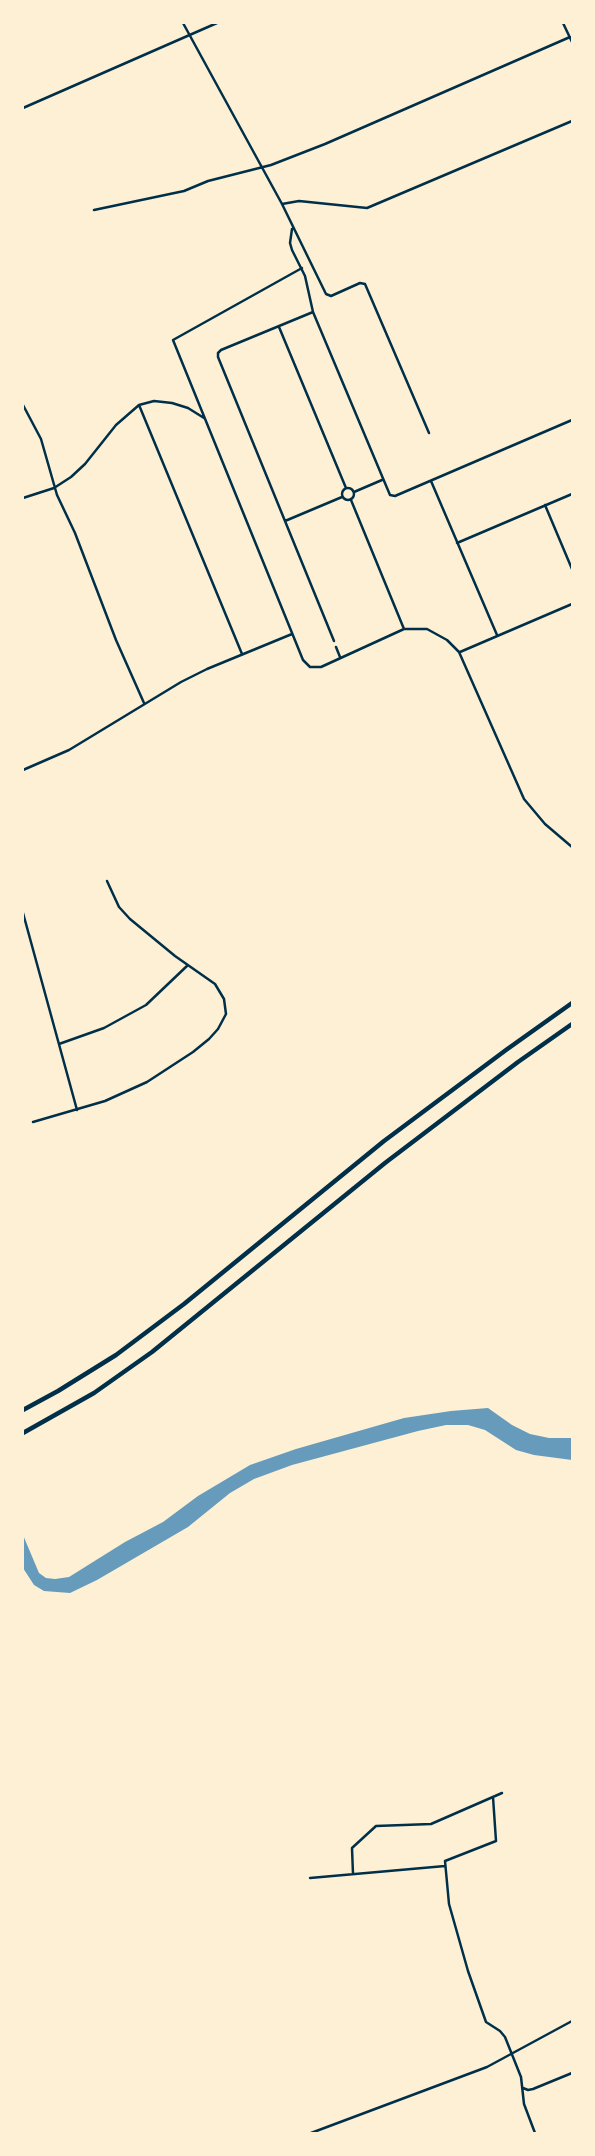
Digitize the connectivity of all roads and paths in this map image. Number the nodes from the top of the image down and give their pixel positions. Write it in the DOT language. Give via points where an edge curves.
graph roads {
  1 [pos="183,23"];
  2 [pos="217,23"];
  3 [pos="563,23"];
  4 [pos="189,34"];
  5 [pos="570,37"];
  6 [pos="572,42"];
  7 [pos="23,108"];
  8 [pos="572,121"];
  9 [pos="262,167"];
  10 [pos="282,204"];
  11 [pos="94,210"];
  12 [pos="292,226"];
  13 [pos="302,268"];
  14 [pos="313,312"];
  15 [pos="279,326"];
  16 [pos="23,405"];
  17 [pos="139,405"];
  18 [pos="204,418"];
  19 [pos="572,420"];
  20 [pos="429,433"];
  21 [pos="382,480"];
  22 [pos="431,481"];
  23 [pos="54,488"];
  24 [pos="346,488"];
  25 [pos="354,492"];
  26 [pos="572,494"];
  27 [pos="342,497"];
  28 [pos="23,498"];
  29 [pos="351,500"];
  30 [pos="545,505"];
  31 [pos="285,520"];
  32 [pos="457,542"];
  33 [pos="572,569"];
  34 [pos="572,604"];
  35 [pos="404,628"];
  36 [pos="292,634"];
  37 [pos="497,635"];
  38 [pos="334,641"];
  39 [pos="336,647"];
  40 [pos="459,652"];
  41 [pos="243,654"];
  42 [pos="341,658"];
  43 [pos="144,703"];
  44 [pos="23,770"];
  45 [pos="572,847"];
  46 [pos="107,881"];
  47 [pos="23,913"];
  48 [pos="188,965"];
  49 [pos="572,1003"];
  50 [pos="572,1024"];
  51 [pos="58,1044"];
  52 [pos="77,1110"];
  53 [pos="33,1122"];
  54 [pos="23,1410"];
  55 [pos="23,1433"];
  56 [pos="502,1793"];
  57 [pos="493,1797"];
  58 [pos="445,1866"];
  59 [pos="353,1874"];
  60 [pos="310,1878"];
  61 [pos="572,2021"];
  62 [pos="512,2053"];
  63 [pos="572,2073"];
  64 [pos="523,2088"];
  65 [pos="311,2133"];
  66 [pos="535,2133"];
  1 -- 4 [label="street"];
  2 -- 4 [label="street"];
  3 -- 5 [label="street"];
  4 -- 7 [label="street"];
  4 -- 9 [label="street"];
  5 -- 6 [label="street"];
  5 -- 9 [label="street" via="338,139"];
  8 -- 10 [label="street" via="366,208 299,201"];
  9 -- 10 [label="street"];
  9 -- 11 [label="street" via="184,191"];
  10 -- 12 [label="street"];
  12 -- 13 [label="street" via="290,243"];
  12 -- 20 [label="street" via="328,296 365,284"];
  13 -- 14 [label="street"];
  13 -- 18 [label="street" via="173,340"];
  14 -- 15 [label="street"];
  14 -- 21 [label="street"];
  15 -- 24 [label="street"];
  15 -- 31 [label="street" via="218,353"];
  16 -- 23 [label="street" via="41,439"];
  17 -- 18 [label="street" via="154,401 172,404"];
  17 -- 23 [label="street" via="85,464"];
  17 -- 41 [label="street"];
  18 -- 36 [label="street"];
  19 -- 22 [label="street"];
  21 -- 22 [label="street" via="392,496"];
  21 -- 25 [label="street"];
  22 -- 32 [label="street"];
  23 -- 28 [label="street"];
  23 -- 43 [label="street"];
  24 -- 25 [label="street"];
  24 -- 27 [label="street"];
  25 -- 29 [label="street"];
  26 -- 30 [label="street"];
  27 -- 29 [label="street"];
  27 -- 31 [label="street"];
  29 -- 35 [label="street"];
  30 -- 32 [label="street"];
  30 -- 33 [label="street"];
  31 -- 38 [label="street"];
  32 -- 37 [label="street"];
  34 -- 37 [label="street"];
  35 -- 40 [label="street" via="437,634"];
  35 -- 42 [label="street"];
  36 -- 41 [label="street"];
  36 -- 42 [label="street" via="310,667"];
  37 -- 40 [label="street"];
  39 -- 42 [label="street"];
  40 -- 45 [label="street" via="524,799"];
  41 -- 43 [label="street"];
  43 -- 44 [label="street" via="69,750"];
  46 -- 48 [label="street" via="130,919"];
  47 -- 51 [label="street"];
  48 -- 51 [label="street" via="146,1005 104,1028"];
  48 -- 52 [label="street" via="215,984 224,999 226,1014 219,1029 147,1082"];
  49 -- 54 [label="highway" via="375,1148 116,1355"];
  50 -- 55 [label="highway" via="385,1163 152,1352 94,1393"];
  51 -- 52 [label="street"];
  52 -- 53 [label="street"];
  56 -- 57 [label="street"];
  57 -- 58 [label="street" via="496,1842 445,1861"];
  57 -- 59 [label="street" via="431,1824 376,1826 352,1849"];
  58 -- 59 [label="street"];
  58 -- 62 [label="street" via="449,1904 486,2022 500,2031"];
  59 -- 60 [label="street"];
  61 -- 62 [label="street"];
  62 -- 64 [label="street"];
  62 -- 65 [label="street" via="487,2067"];
  63 -- 64 [label="street" via="533,2089"];
  64 -- 66 [label="street"];
}
